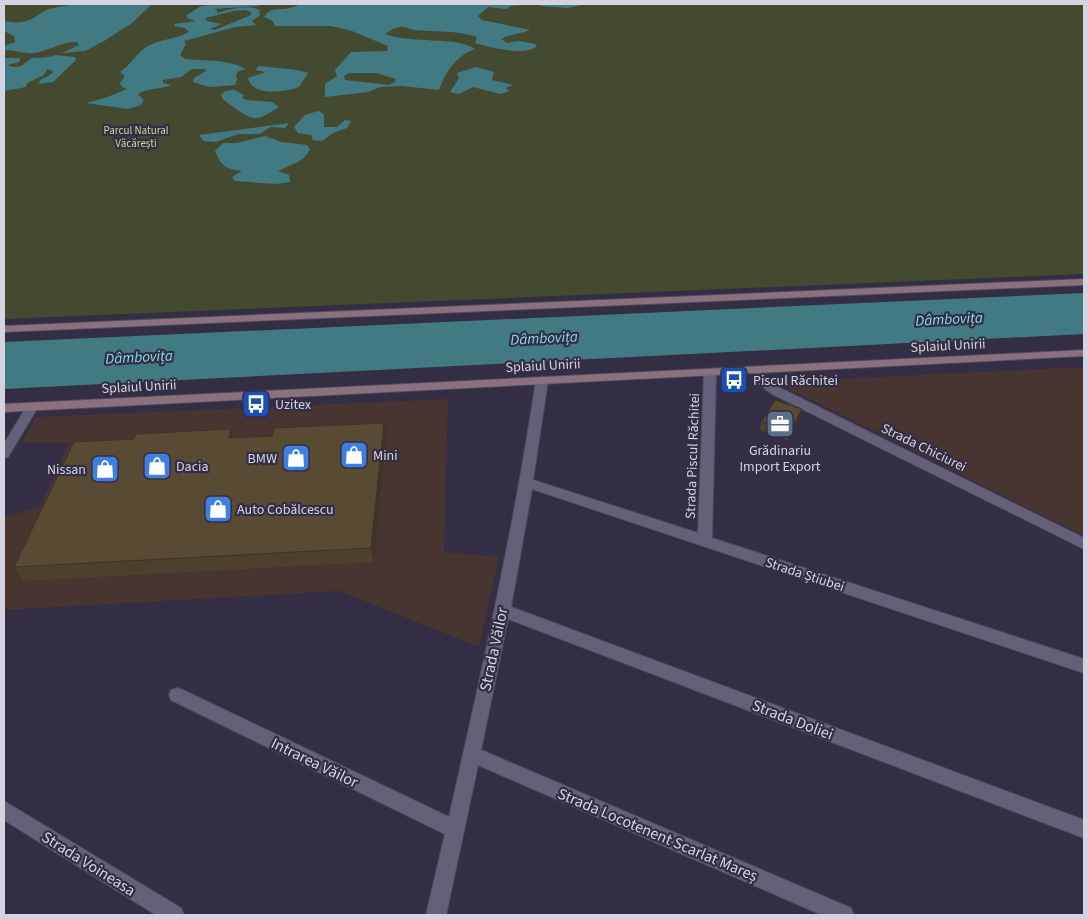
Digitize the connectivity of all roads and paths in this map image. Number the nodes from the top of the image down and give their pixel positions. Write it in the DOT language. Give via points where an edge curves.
graph roads {
  1 [pos="1084,282"];
  2 [pos="4,329"];
  3 [pos="1084,353"];
  4 [pos="756,370"];
  5 [pos="710,372"];
  6 [pos="542,380"];
  7 [pos="32,407"];
  8 [pos="4,408"];
  9 [pos="4,454"];
  10 [pos="526,482"];
  11 [pos="705,541"];
  12 [pos="1084,544"];
  13 [pos="501,610"];
  14 [pos="1084,666"];
  15 [pos="176,695"];
  16 [pos="471,754"];
  17 [pos="4,810"];
  18 [pos="454,828"];
  19 [pos="1084,829"];
  20 [pos="174,915"];
  21 [pos="436,915"];
  22 [pos="844,915"];
  1 -- 2 [label="main road"];
  3 -- 4 [label="main road, Splaiul Unirii"];
  4 -- 5 [label="main road, Splaiul Unirii"];
  4 -- 12 [label="street, Strada Chiciurei" via="763,381 776,391"];
  5 -- 6 [label="main road, Splaiul Unirii"];
  5 -- 11 [label="street, Strada Piscul Răchitei"];
  6 -- 7 [label="main road, Splaiul Unirii"];
  6 -- 10 [label="street, Strada Văilor"];
  7 -- 8 [label="main road, Splaiul Unirii"];
  7 -- 9 [label="street"];
  10 -- 11 [label="street, Strada Știubei"];
  10 -- 13 [label="street, Strada Văilor"];
  11 -- 14 [label="street, Strada Știubei"];
  13 -- 16 [label="street, Strada Văilor"];
  13 -- 19 [label="street, Strada Doliei"];
  15 -- 18 [label="street, Intrarea Văilor"];
  16 -- 18 [label="street, Strada Văilor"];
  16 -- 22 [label="street, Strada Locotenent Scarlat Mareș"];
  17 -- 20 [label="street, Strada Voineasa"];
  18 -- 21 [label="street, Strada Văilor"];
}
